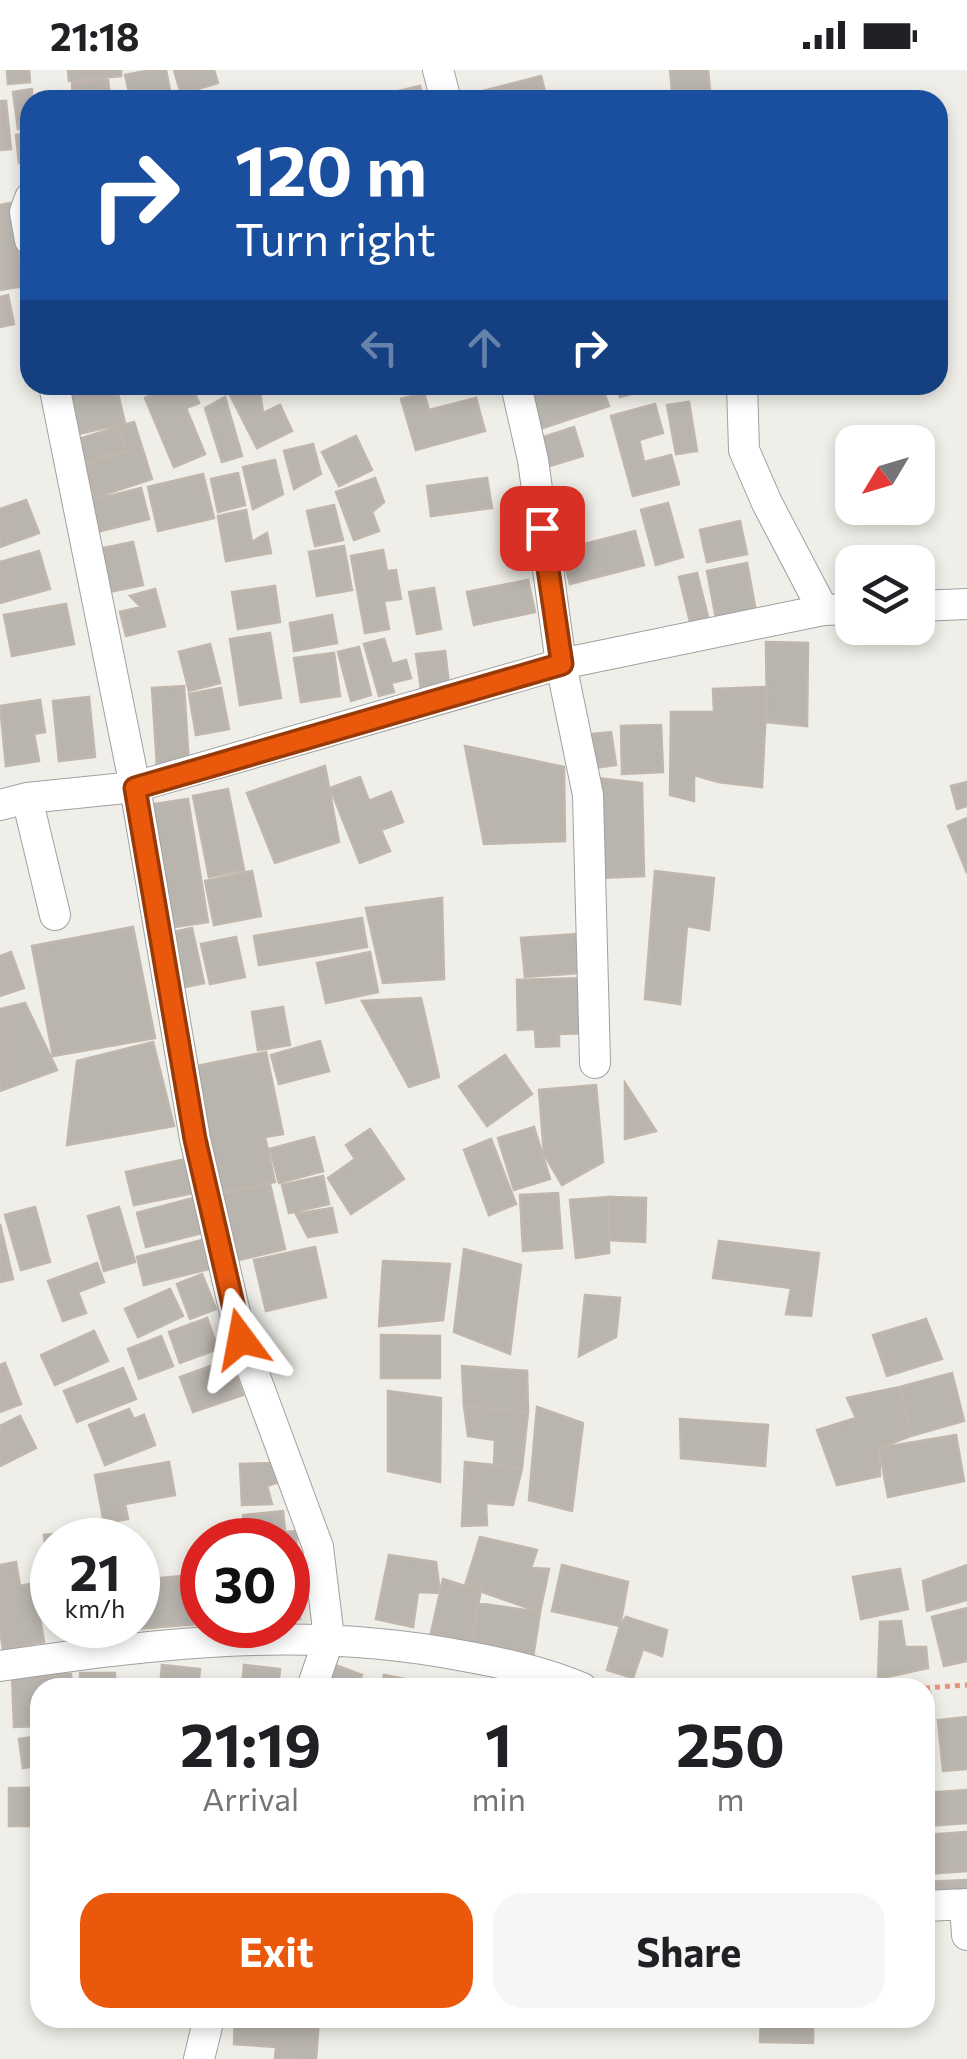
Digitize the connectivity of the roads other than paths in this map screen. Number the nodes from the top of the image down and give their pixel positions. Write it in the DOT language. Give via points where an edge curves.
graph roads {
  1 [pos="56,395"];
  2 [pos="518,395"];
  3 [pos="742,395"];
  4 [pos="967,604"];
  5 [pos="835,605"];
  6 [pos="935,605"];
  7 [pos="835,611"];
  8 [pos="562,664"];
  9 [pos="135,788"];
  10 [pos="14,802"];
  11 [pos="54,915"];
  12 [pos="595,1063"];
  13 [pos="329,1638"];
  14 [pos="0,1666"];
  15 [pos="315,1678"];
  16 [pos="551,1678"];
  17 [pos="966,1904"];
  18 [pos="935,1906"];
  19 [pos="967,1935"];
  20 [pos="207,2028"];
  21 [pos="200,2059"];
  1 -- 9 [label="street"];
  2 -- 8 [label="street"];
  3 -- 5 [label="street" via="744,450"];
  4 -- 6 [label="street"];
  7 -- 8 [label="street"];
  8 -- 9 [label="street"];
  8 -- 12 [label="street" via="588,795"];
  9 -- 10 [label="street"];
  9 -- 13 [label="street" via="195,1139 241,1339 318,1547"];
  10 -- 11 [label="street"];
  13 -- 14 [label="street" via="129,1647"];
  13 -- 15 [label="street"];
  13 -- 16 [label="street" via="407,1645"];
  17 -- 18 [label="street"];
  17 -- 19 [label="street"];
  20 -- 21 [label="street"];
}
